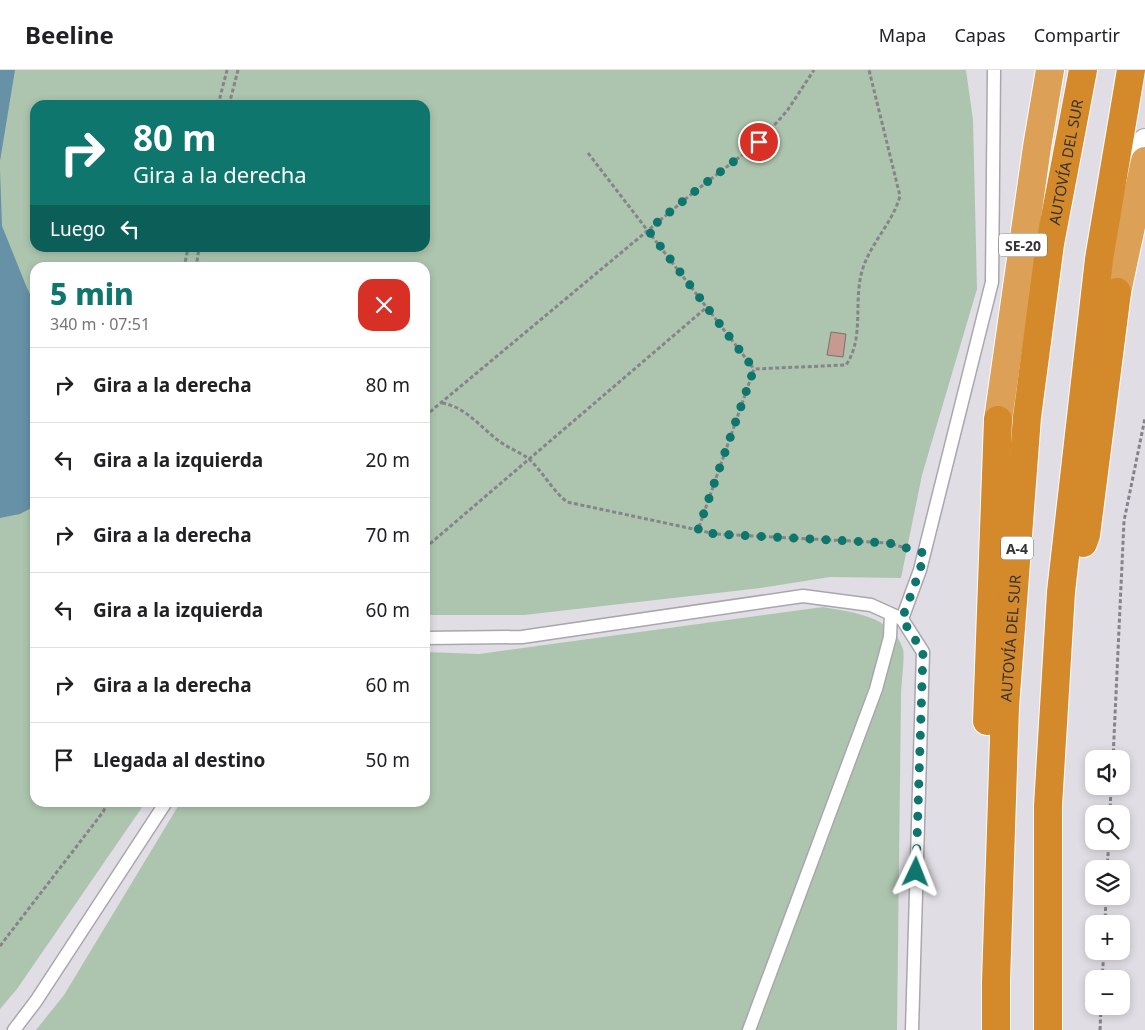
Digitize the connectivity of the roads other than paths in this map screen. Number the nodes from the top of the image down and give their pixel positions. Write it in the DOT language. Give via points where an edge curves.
graph roads {
  1 [pos="994,70"];
  2 [pos="1050,70"];
  3 [pos="1073,70"];
  4 [pos="1083,70"];
  5 [pos="1131,70"];
  6 [pos="1145,140"];
  7 [pos="1145,161"];
  8 [pos="1050,244"];
  9 [pos="1117,292"];
  10 [pos="1060,592"];
  11 [pos="897,616"];
  12 [pos="430,638"];
  13 [pos="163,807"];
  14 [pos="996,982"];
  15 [pos="14,1030"];
  16 [pos="749,1030"];
  17 [pos="912,1030"];
  18 [pos="996,1030"];
  19 [pos="1048,1030"];
  1 -- 11 [label="lane" via="992,282 920,570"];
  2 -- 14 [label="highway, SE-20" via="998,420 986,708"];
  3 -- 8 [label="street"];
  4 -- 8 [label="highway, AUTOVÍA DEL SUR / A-4"];
  5 -- 10 [label="highway" via="1098,259"];
  6 -- 9 [label="street"];
  7 -- 9 [label="highway"];
  8 -- 14 [label="highway, AUTOVÍA DEL SUR / A-4" via="1027,417 1005,707"];
  9 -- 10 [label="highway" via="1086,535"];
  10 -- 19 [label="highway" via="1048,806"];
  11 -- 12 [label="lane" via="871,604 804,596 522,637"];
  11 -- 16 [label="lane" via="876,689"];
  11 -- 17 [label="lane" via="923,652"];
  13 -- 15 [label="lane"];
  14 -- 18 [label="highway, AUTOVÍA DEL SUR / A-4"];
}
